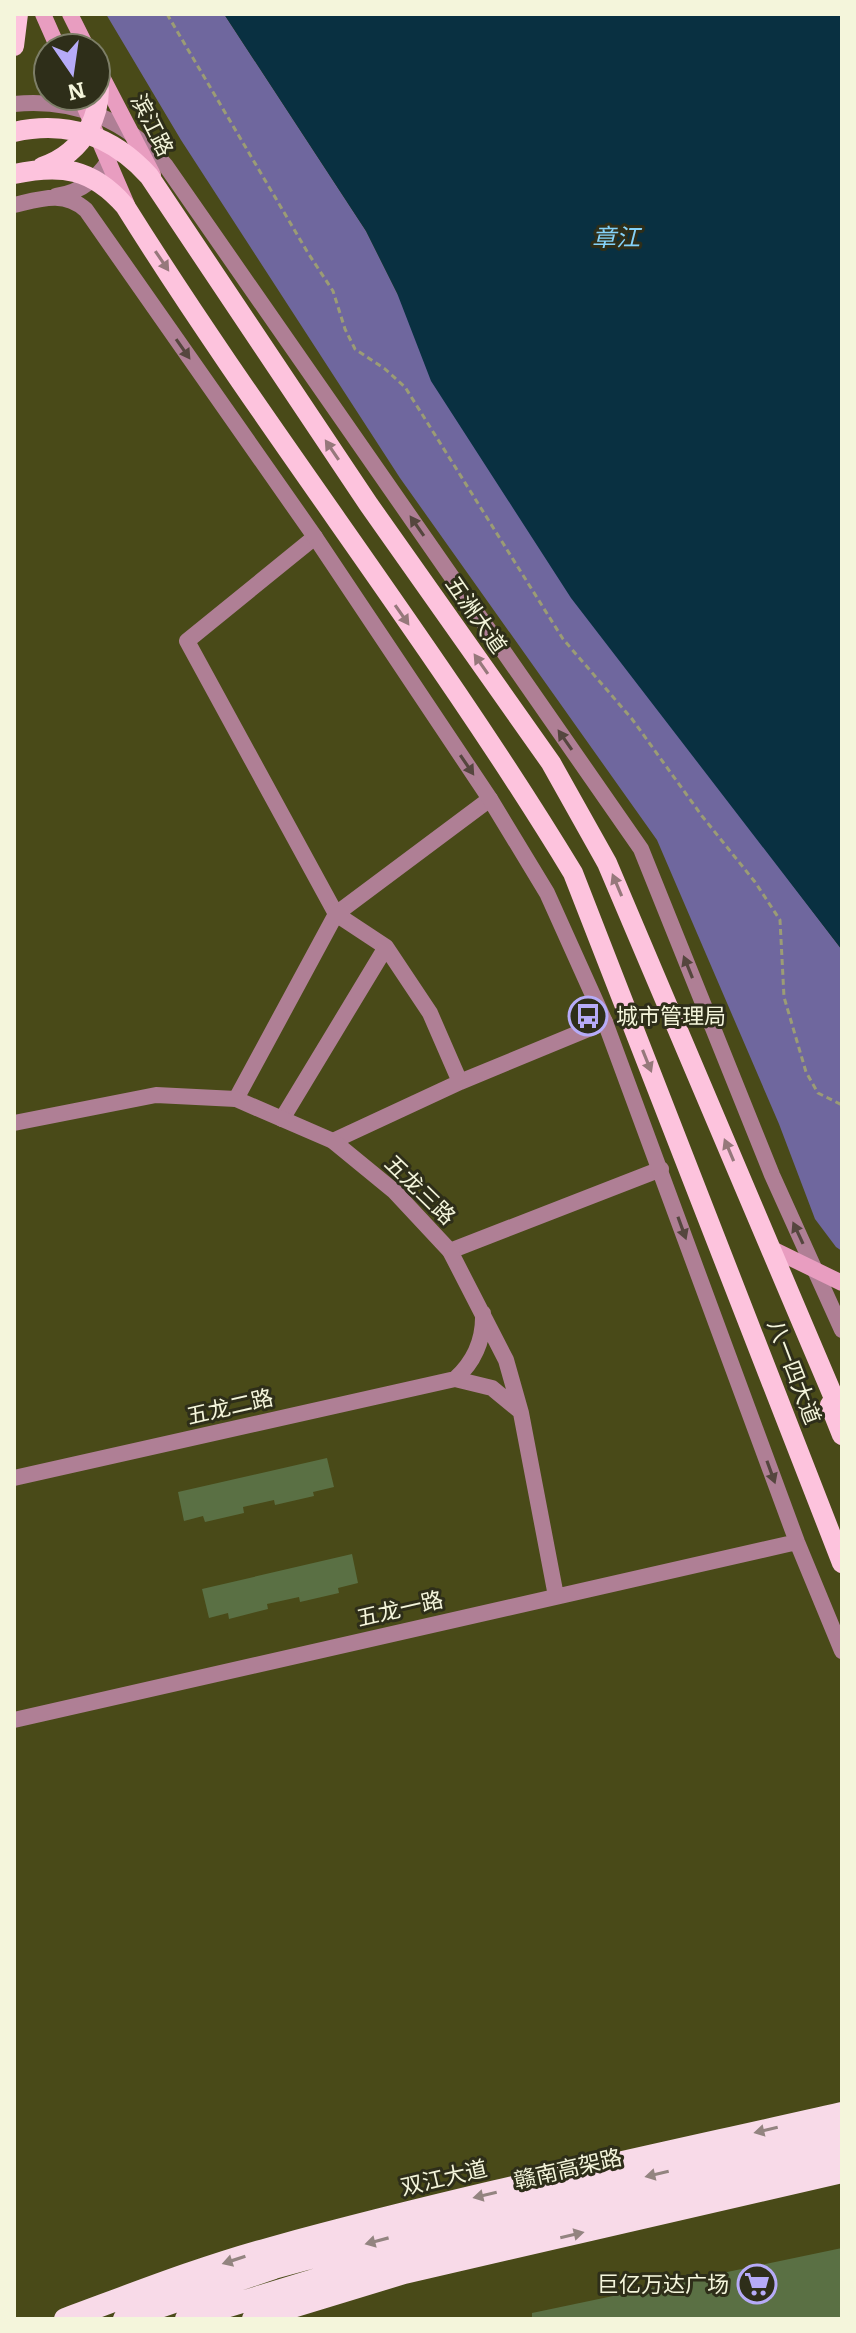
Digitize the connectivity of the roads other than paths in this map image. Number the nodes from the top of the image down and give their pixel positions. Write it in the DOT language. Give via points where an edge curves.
graph roads {
  1 [pos="18,14"];
  2 [pos="70,14"];
  3 [pos="79,32"];
  4 [pos="14,46"];
  5 [pos="112,95"];
  6 [pos="14,104"];
  7 [pos="95,128"];
  8 [pos="125,128"];
  9 [pos="14,132"];
  10 [pos="24,172"];
  11 [pos="94,179"];
  12 [pos="50,197"];
  13 [pos="14,205"];
  14 [pos="169,205"];
  15 [pos="132,217"];
  16 [pos="315,537"];
  17 [pos="490,799"];
  18 [pos="336,914"];
  19 [pos="386,947"];
  20 [pos="605,1022"];
  21 [pos="460,1082"];
  22 [pos="236,1099"];
  23 [pos="282,1119"];
  24 [pos="14,1123"];
  25 [pos="333,1141"];
  26 [pos="661,1169"];
  27 [pos="719,1243"];
  28 [pos="770,1248"];
  29 [pos="450,1251"];
  30 [pos="814,1267"];
  31 [pos="842,1283"];
  32 [pos="483,1311"];
  33 [pos="842,1330"];
  34 [pos="455,1379"];
  35 [pos="521,1413"];
  36 [pos="842,1417"];
  37 [pos="842,1435"];
  38 [pos="14,1478"];
  39 [pos="842,1533"];
  40 [pos="797,1542"];
  41 [pos="842,1563"];
  42 [pos="556,1596"];
  43 [pos="842,1651"];
  44 [pos="14,1720"];
  45 [pos="842,2113"];
  46 [pos="842,2130"];
  47 [pos="842,2152"];
  48 [pos="842,2172"];
  49 [pos="65,2319"];
  50 [pos="124,2319"];
  51 [pos="186,2319"];
  52 [pos="253,2319"];
  1 -- 4 [label="main road"];
  2 -- 3 [label="main road"];
  5 -- 8 [label="main road, 滨江路"];
  6 -- 7 [label="street" via="49,103"];
  7 -- 8 [label="street"];
  7 -- 8 [label="street"];
  7 -- 9 [label="main road"];
  7 -- 10 [label="main road" via="67,155"];
  7 -- 11 [label="street"];
  7 -- 14 [label="main road, 五洲大道" via="149,176"];
  7 -- 15 [label="main road"];
  8 -- 14 [label="main road, 滨江路"];
  30 -- 8 [label="street, one-way" via="641,849 166,166"];
  10 -- 11 [label="main road" via="61,169"];
  11 -- 12 [label="street" via="74,192"];
  11 -- 15 [label="main road"];
  12 -- 13 [label="street"];
  12 -- 16 [label="street, one-way" via="72,200 86,210"];
  28 -- 14 [label="main road, 五洲大道, one-way" via="607,863 551,763 369,505"];
  15 -- 27 [label="main road, one-way" via="515,778 573,873"];
  16 -- 17 [label="street, one-way"];
  16 -- 18 [label="street" via="187,641"];
  17 -- 18 [label="street"];
  17 -- 20 [label="street" via="547,893"];
  18 -- 19 [label="street"];
  18 -- 22 [label="street"];
  19 -- 21 [label="street" via="430,1013"];
  19 -- 23 [label="street"];
  20 -- 21 [label="street"];
  20 -- 26 [label="street"];
  21 -- 25 [label="street"];
  22 -- 23 [label="street, 五龙三路"];
  22 -- 24 [label="street, 五龙三路" via="156,1095"];
  23 -- 25 [label="street, 五龙三路"];
  25 -- 29 [label="street, 五龙三路" via="394,1191"];
  26 -- 29 [label="street"];
  26 -- 40 [label="street, one-way"];
  27 -- 39 [label="main road"];
  27 -- 41 [label="main road, 八一四大道"];
  28 -- 30 [label="main road"];
  28 -- 36 [label="main road, 八一四大道"];
  28 -- 37 [label="main road"];
  29 -- 32 [label="street, 五龙三路"];
  30 -- 31 [label="main road"];
  30 -- 33 [label="street"];
  32 -- 34 [label="street" via="479,1346"];
  32 -- 35 [label="street, 五龙三路" via="506,1360"];
  34 -- 35 [label="street" via="492,1388"];
  34 -- 38 [label="street, 五龙二路"];
  35 -- 42 [label="street, 五龙三路"];
  40 -- 42 [label="street, 五龙一路"];
  40 -- 43 [label="street"];
  42 -- 44 [label="street, 五龙一路"];
  45 -- 49 [label="highway, 双江大道, one-way" via="269,2249"];
  46 -- 50 [label="highway, 赣南高架路, one-way" via="392,2236 274,2268"];
  47 -- 51 [label="highway, 赣南高架路" via="399,2254"];
  52 -- 48 [label="highway, one-way" via="404,2273"];
}
